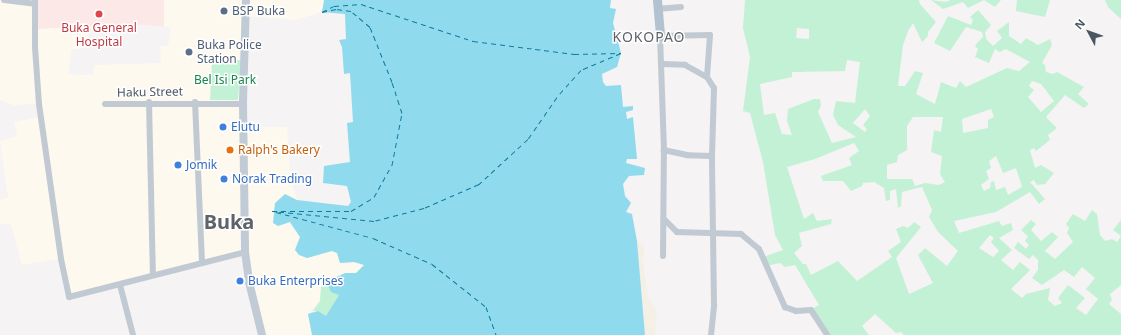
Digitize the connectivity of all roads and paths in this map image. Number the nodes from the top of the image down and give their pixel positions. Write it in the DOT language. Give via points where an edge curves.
graph roads {
  1 [pos="4,0"];
  2 [pos="246,0"];
  3 [pos="35,2"];
  4 [pos="657,4"];
  5 [pos="681,7"];
  6 [pos="660,36"];
  7 [pos="662,64"];
  8 [pos="707,77"];
  9 [pos="149,102"];
  10 [pos="195,102"];
  11 [pos="104,104"];
  12 [pos="243,104"];
  13 [pos="664,150"];
  14 [pos="712,156"];
  15 [pos="665,220"];
  16 [pos="714,234"];
  17 [pos="245,252"];
  18 [pos="663,256"];
  19 [pos="202,263"];
  20 [pos="153,275"];
  21 [pos="120,285"];
  22 [pos="133,335"];
  23 [pos="262,335"];
  24 [pos="711,335"];
  25 [pos="827,335"];
  1 -- 3 [label="street"];
  2 -- 12 [label="main road"];
  3 -- 21 [label="street" via="39,104 58,244 69,297"];
  4 -- 5 [label="street"];
  4 -- 6 [label="main road"];
  6 -- 7 [label="street"];
  6 -- 8 [label="street" via="710,35"];
  7 -- 8 [label="street" via="686,65"];
  7 -- 13 [label="street"];
  8 -- 14 [label="street" via="714,88"];
  9 -- 10 [label="street, Haku Street"];
  9 -- 11 [label="street, Haku Street"];
  9 -- 20 [label="street"];
  10 -- 12 [label="street, Haku Street"];
  10 -- 19 [label="street"];
  12 -- 17 [label="main road"];
  13 -- 14 [label="street" via="687,155"];
  13 -- 15 [label="street"];
  14 -- 16 [label="street"];
  15 -- 16 [label="street" via="677,232"];
  15 -- 18 [label="street"];
  16 -- 24 [label="street" via="714,306"];
  16 -- 25 [label="street" via="741,234 759,250 785,307 796,311 811,310"];
  17 -- 19 [label="street"];
  17 -- 23 [label="main road" via="249,282"];
  19 -- 20 [label="street"];
  20 -- 21 [label="street"];
  21 -- 22 [label="street"];
}
